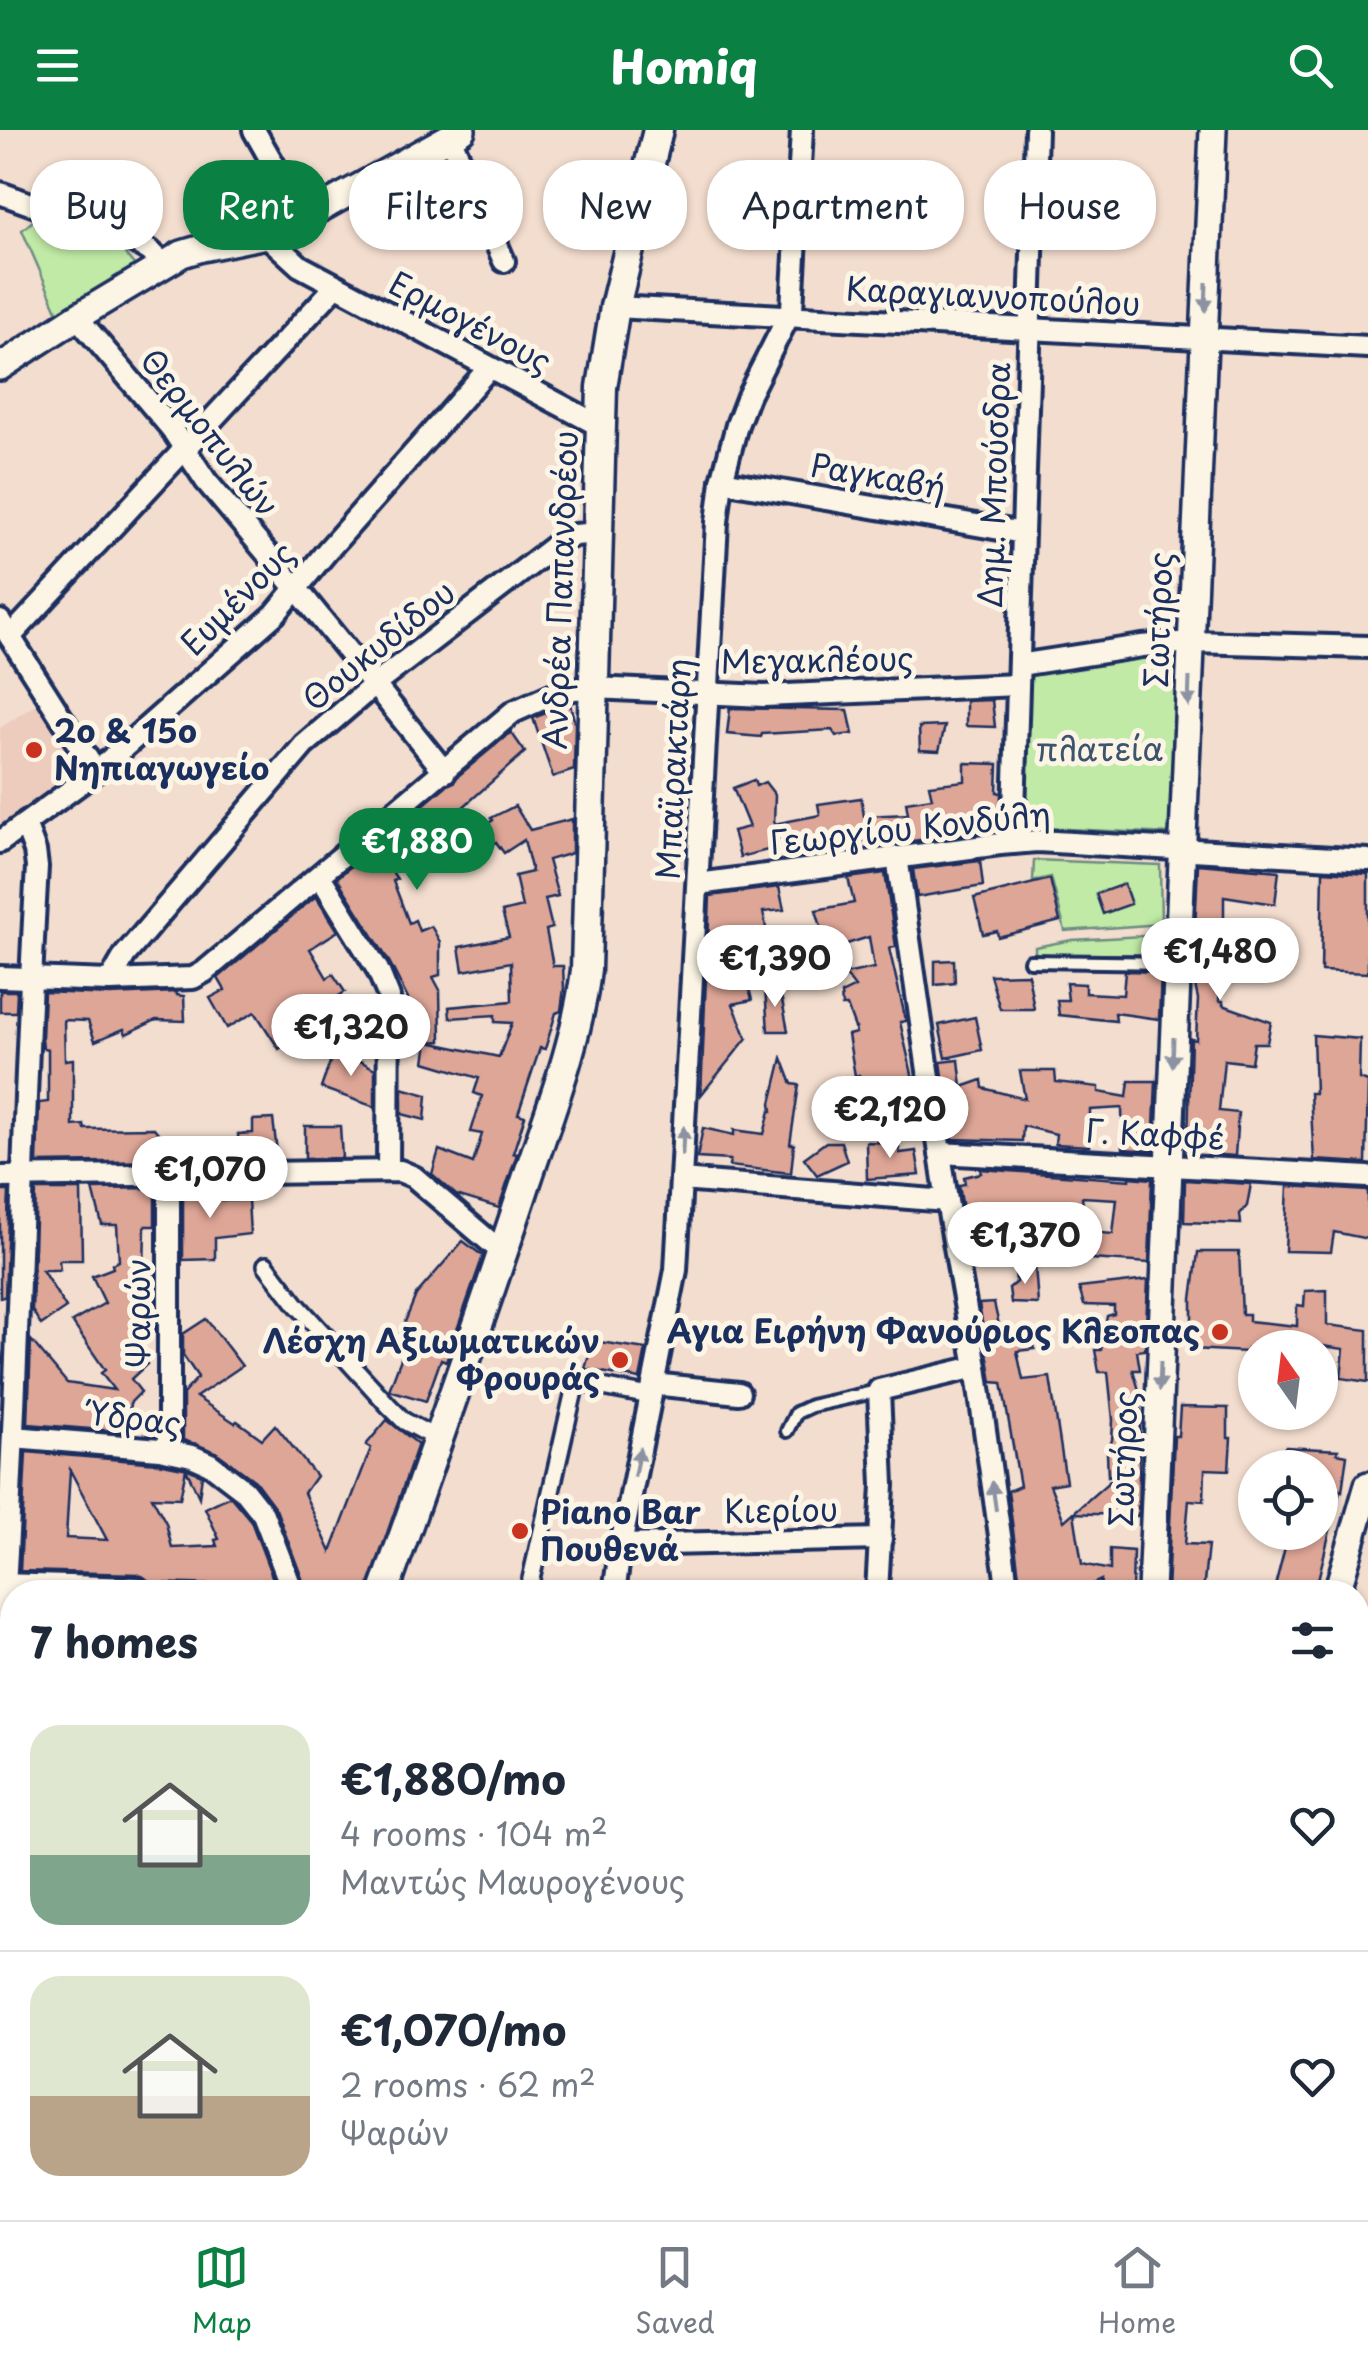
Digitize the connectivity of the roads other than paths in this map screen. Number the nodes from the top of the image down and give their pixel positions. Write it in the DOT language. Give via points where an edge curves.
graph roads {
  1 [pos="254,130"];
  2 [pos="658,130"];
  3 [pos="802,130"];
  4 [pos="1036,130"];
  5 [pos="1213,130"];
  6 [pos="459,132"];
  7 [pos="271,160"];
  8 [pos="0,193"];
  9 [pos="329,204"];
  10 [pos="197,250"];
  11 [pos="282,250"];
  12 [pos="504,261"];
  13 [pos="164,264"];
  14 [pos="336,286"];
  15 [pos="615,307"];
  16 [pos="790,316"];
  17 [pos="77,317"];
  18 [pos="1030,329"];
  19 [pos="1204,338"];
  20 [pos="1368,347"];
  21 [pos="0,367"];
  22 [pos="489,368"];
  23 [pos="600,426"];
  24 [pos="184,449"];
  25 [pos="722,481"];
  26 [pos="1023,532"];
  27 [pos="599,534"];
  28 [pos="297,589"];
  29 [pos="5,629"];
  30 [pos="1191,642"];
  31 [pos="1368,647"];
  32 [pos="1018,675"];
  33 [pos="374,685"];
  34 [pos="594,688"];
  35 [pos="708,694"];
  36 [pos="96,772"];
  37 [pos="445,772"];
  38 [pos="26,824"];
  39 [pos="0,842"];
  40 [pos="1013,843"];
  41 [pos="1182,848"];
  42 [pos="897,856"];
  43 [pos="1368,860"];
  44 [pos="320,876"];
  45 [pos="698,884"];
  46 [pos="1030,960"];
  47 [pos="1177,964"];
  48 [pos="0,977"];
  49 [pos="30,977"];
  50 [pos="110,982"];
  51 [pos="940,1152"];
  52 [pos="1168,1166"];
  53 [pos="388,1171"];
  54 [pos="169,1176"];
  55 [pos="0,1177"];
  56 [pos="24,1177"];
  57 [pos="1368,1177"];
  58 [pos="681,1180"];
  59 [pos="947,1202"];
  60 [pos="503,1253"];
  61 [pos="266,1264"];
  62 [pos="976,1367"];
  63 [pos="652,1390"];
  64 [pos="879,1390"];
  65 [pos="738,1393"];
  66 [pos="787,1430"];
  67 [pos="13,1437"];
  68 [pos="438,1440"];
  69 [pos="169,1450"];
  70 [pos="5,1485"];
  71 [pos="1368,1485"];
  72 [pos="881,1539"];
  73 [pos="621,1545"];
  74 [pos="3,1580"];
  75 [pos="289,1580"];
  76 [pos="388,1580"];
  77 [pos="531,1580"];
  78 [pos="616,1580"];
  79 [pos="878,1580"];
  80 [pos="1006,1580"];
  81 [pos="1151,1580"];
  82 [pos="1340,1580"];
  1 -- 7 [label="street"];
  2 -- 15 [label="main road, Ανδρέα Παπανδρέου"];
  3 -- 16 [label="street"];
  4 -- 18 [label="street, Δημ. Μπούσδρα"];
  5 -- 19 [label="street, Σωτήρος, one-way"];
  6 -- 9 [label="street"];
  6 -- 12 [label="street"];
  8 -- 13 [label="street" via="133,241"];
  10 -- 13 [label="street"];
  11 -- 14 [label="street, Ερμογένους"];
  13 -- 17 [label="street"];
  14 -- 22 [label="street, Ερμογένους"];
  14 -- 24 [label="street"];
  15 -- 16 [label="street, Καραγιαννοπούλου"];
  15 -- 23 [label="main road, Ανδρέα Παπανδρέου"];
  16 -- 18 [label="street, Καραγιαννοπούλου"];
  16 -- 25 [label="street, Μπαϊρακτάρη" via="748,396"];
  17 -- 21 [label="street"];
  17 -- 24 [label="street, Θερμοπυλών"];
  18 -- 19 [label="street, Καραγιαννοπούλου"];
  18 -- 26 [label="street, Δημ. Μπούσδρα"];
  19 -- 20 [label="street, Καραγιαννοπούλου"];
  19 -- 30 [label="street, Σωτήρος"];
  22 -- 23 [label="street, Ερμογένους"];
  22 -- 28 [label="street, Ευμένους"];
  23 -- 27 [label="main road, Ανδρέα Παπανδρέου"];
  24 -- 28 [label="street, Θερμοπυλών"];
  24 -- 29 [label="street"];
  25 -- 26 [label="street, Ραγκαβή"];
  25 -- 35 [label="street, Μπαϊρακτάρη"];
  26 -- 32 [label="street, Δημ. Μπούσδρα"];
  27 -- 33 [label="street, Θουκυδίδου" via="561,541"];
  27 -- 34 [label="main road, Ανδρέα Παπανδρέου"];
  28 -- 33 [label="street, Θερμοπυλών"];
  28 -- 36 [label="street, Ευμένους"];
  29 -- 36 [label="street"];
  30 -- 31 [label="street, Μεγακλέους"];
  30 -- 32 [label="street, Μεγακλέους" via="1142,646"];
  30 -- 41 [label="street, Σωτήρος, one-way"];
  32 -- 35 [label="street, Μεγακλέους" via="764,696"];
  32 -- 40 [label="street, Δημ. Μπούσδρα"];
  33 -- 37 [label="street, Θερμοπυλών"];
  33 -- 50 [label="street, Θουκυδίδου" via="291,758 125,955"];
  34 -- 35 [label="street, Μεγακλέους"];
  34 -- 37 [label="street, Μεγακλέους" via="558,692 521,708"];
  34 -- 60 [label="main road, Ανδρέα Παπανδρέου" via="582,996"];
  35 -- 45 [label="street, Μπαϊρακτάρη"];
  36 -- 38 [label="street, Ευμένους"];
  37 -- 44 [label="street, Μεγακλέους"];
  38 -- 39 [label="street, Ευμένους"];
  38 -- 49 [label="street" via="37,867"];
  40 -- 41 [label="street, Γεωργίου Κονδύλη"];
  40 -- 42 [label="street, Γεωργίου Κονδύλη"];
  41 -- 43 [label="street, Γεωργίου Κονδύλη"];
  41 -- 47 [label="street, Σωτήρος"];
  42 -- 45 [label="street, Γεωργίου Κονδύλη"];
  42 -- 51 [label="street"];
  44 -- 50 [label="street, Μεγακλέους" via="193,978"];
  44 -- 53 [label="street" via="389,997"];
  58 -- 45 [label="street, Μπαϊρακτάρη, one-way"];
  46 -- 47 [label="lane"];
  47 -- 52 [label="street, Σωτήρος, one-way"];
  48 -- 49 [label="street, Μεγακλέους"];
  49 -- 50 [label="street, Μεγακλέους"];
  49 -- 56 [label="street"];
  51 -- 52 [label="street, Γ. Καφφέ"];
  51 -- 59 [label="street"];
  52 -- 57 [label="street, Γ. Καφφέ"];
  52 -- 81 [label="street, Σωτήρος, one-way"];
  53 -- 54 [label="street"];
  53 -- 60 [label="street" via="414,1177"];
  54 -- 56 [label="street"];
  54 -- 69 [label="street, Ψαρών"];
  55 -- 56 [label="street"];
  56 -- 67 [label="street"];
  58 -- 59 [label="street"];
  58 -- 63 [label="street, Μπαϊρακτάρη" via="674,1286"];
  59 -- 62 [label="street"];
  60 -- 68 [label="main road, Ανδρέα Παπανδρέου"];
  61 -- 68 [label="street" via="396,1414"];
  62 -- 64 [label="street"];
  80 -- 62 [label="street, one-way"];
  63 -- 65 [label="street"];
  73 -- 63 [label="street, Μπαϊρακτάρη, one-way"];
  63 -- 77 [label="street" via="576,1382"];
  64 -- 66 [label="lane" via="811,1406 796,1413"];
  64 -- 72 [label="street"];
  67 -- 69 [label="street, Ύδρας"];
  67 -- 70 [label="street"];
  68 -- 76 [label="main road, Ανδρέα Παπανδρέου"];
  69 -- 75 [label="street, Ύδρας" via="197,1457 234,1480 268,1523"];
  70 -- 74 [label="street"];
  71 -- 82 [label="street"];
  72 -- 73 [label="street, Κιερίου"];
  72 -- 79 [label="street"];
  73 -- 78 [label="street, Μπαϊρακτάρη"];
}
